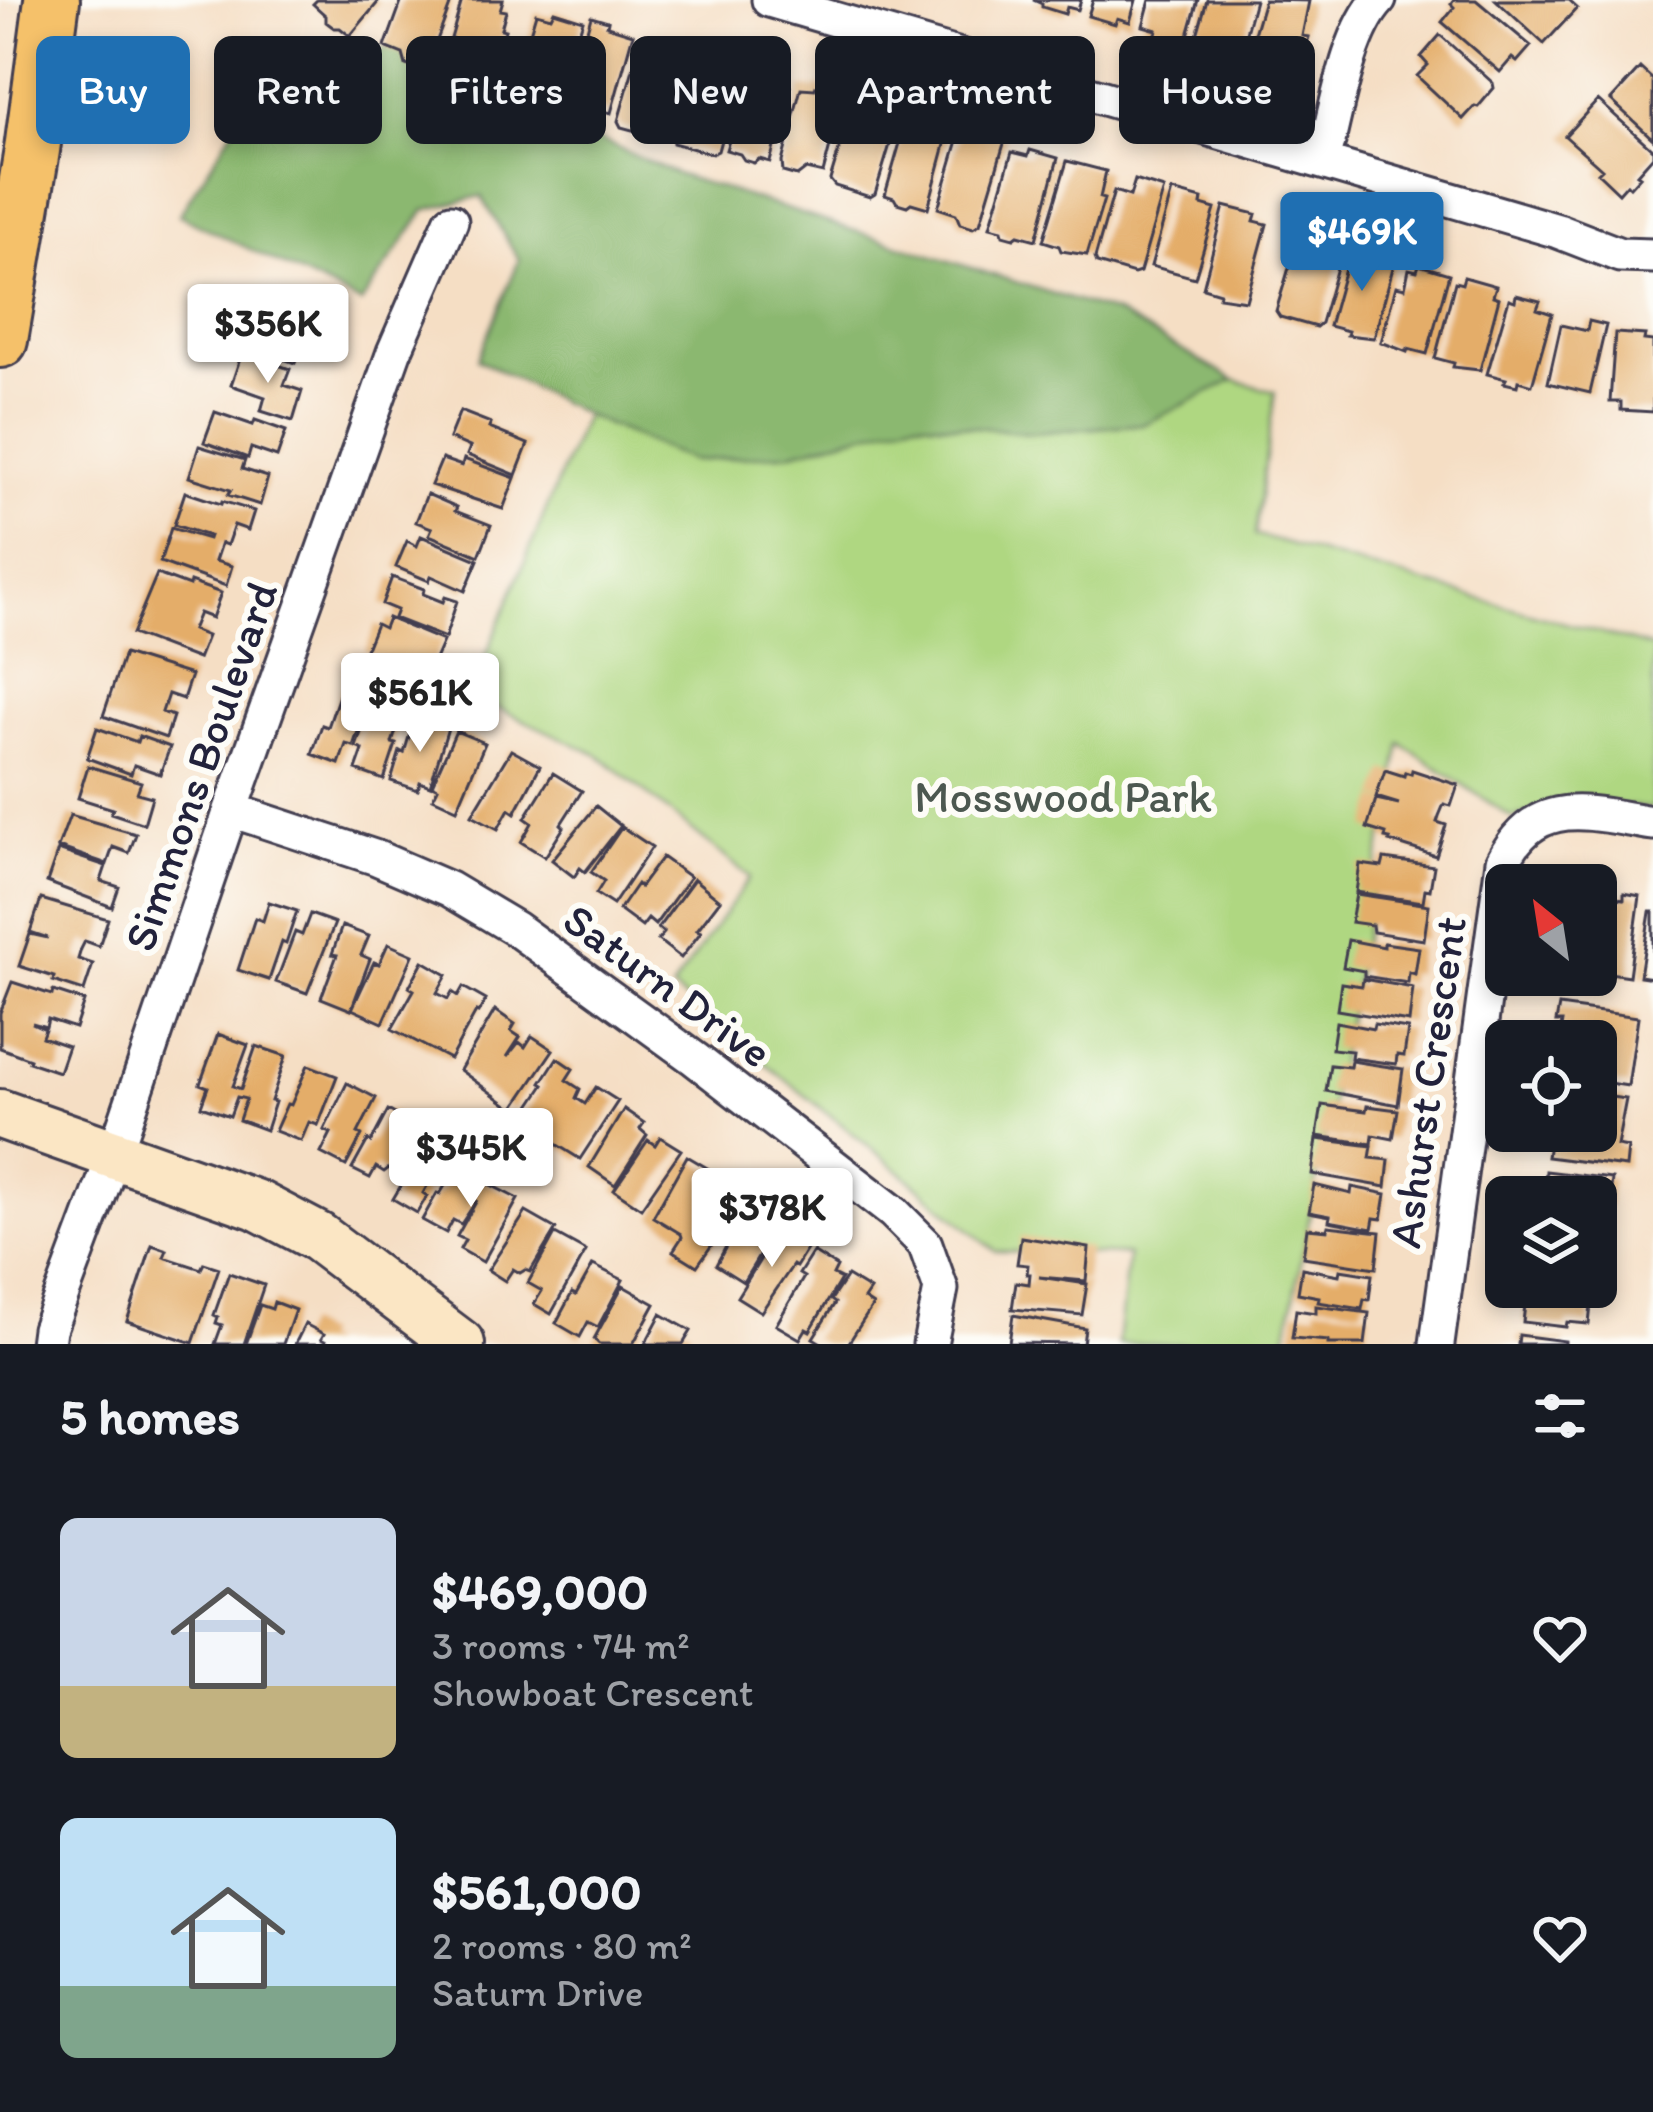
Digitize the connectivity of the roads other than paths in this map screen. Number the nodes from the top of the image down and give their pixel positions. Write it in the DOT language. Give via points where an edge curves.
graph roads {
  1 [pos="52,0"];
  2 [pos="769,0"];
  3 [pos="1378,0"];
  4 [pos="1323,160"];
  5 [pos="451,221"];
  6 [pos="1653,256"];
  7 [pos="0,340"];
  8 [pos="231,810"];
  9 [pos="1653,824"];
  10 [pos="0,1114"];
  11 [pos="114,1155"];
  12 [pos="47,1344"];
  13 [pos="460,1344"];
  14 [pos="930,1344"];
  15 [pos="1437,1344"];
  1 -- 7 [label="main road"];
  2 -- 4 [label="street"];
  3 -- 4 [label="street" via="1356,35"];
  4 -- 6 [label="street" via="1620,256"];
  5 -- 8 [label="street, Simmons Boulevard" via="394,352"];
  8 -- 11 [label="street, Simmons Boulevard"];
  8 -- 14 [label="street, Saturn Drive" via="448,890 694,1059 925,1244 941,1289"];
  9 -- 15 [label="street, Ashurst Crescent" via="1549,815 1514,839 1503,861"];
  10 -- 11 [label="street"];
  11 -- 12 [label="street, Simmons Boulevard"];
  11 -- 13 [label="street" via="257,1205 318,1237"];
}
